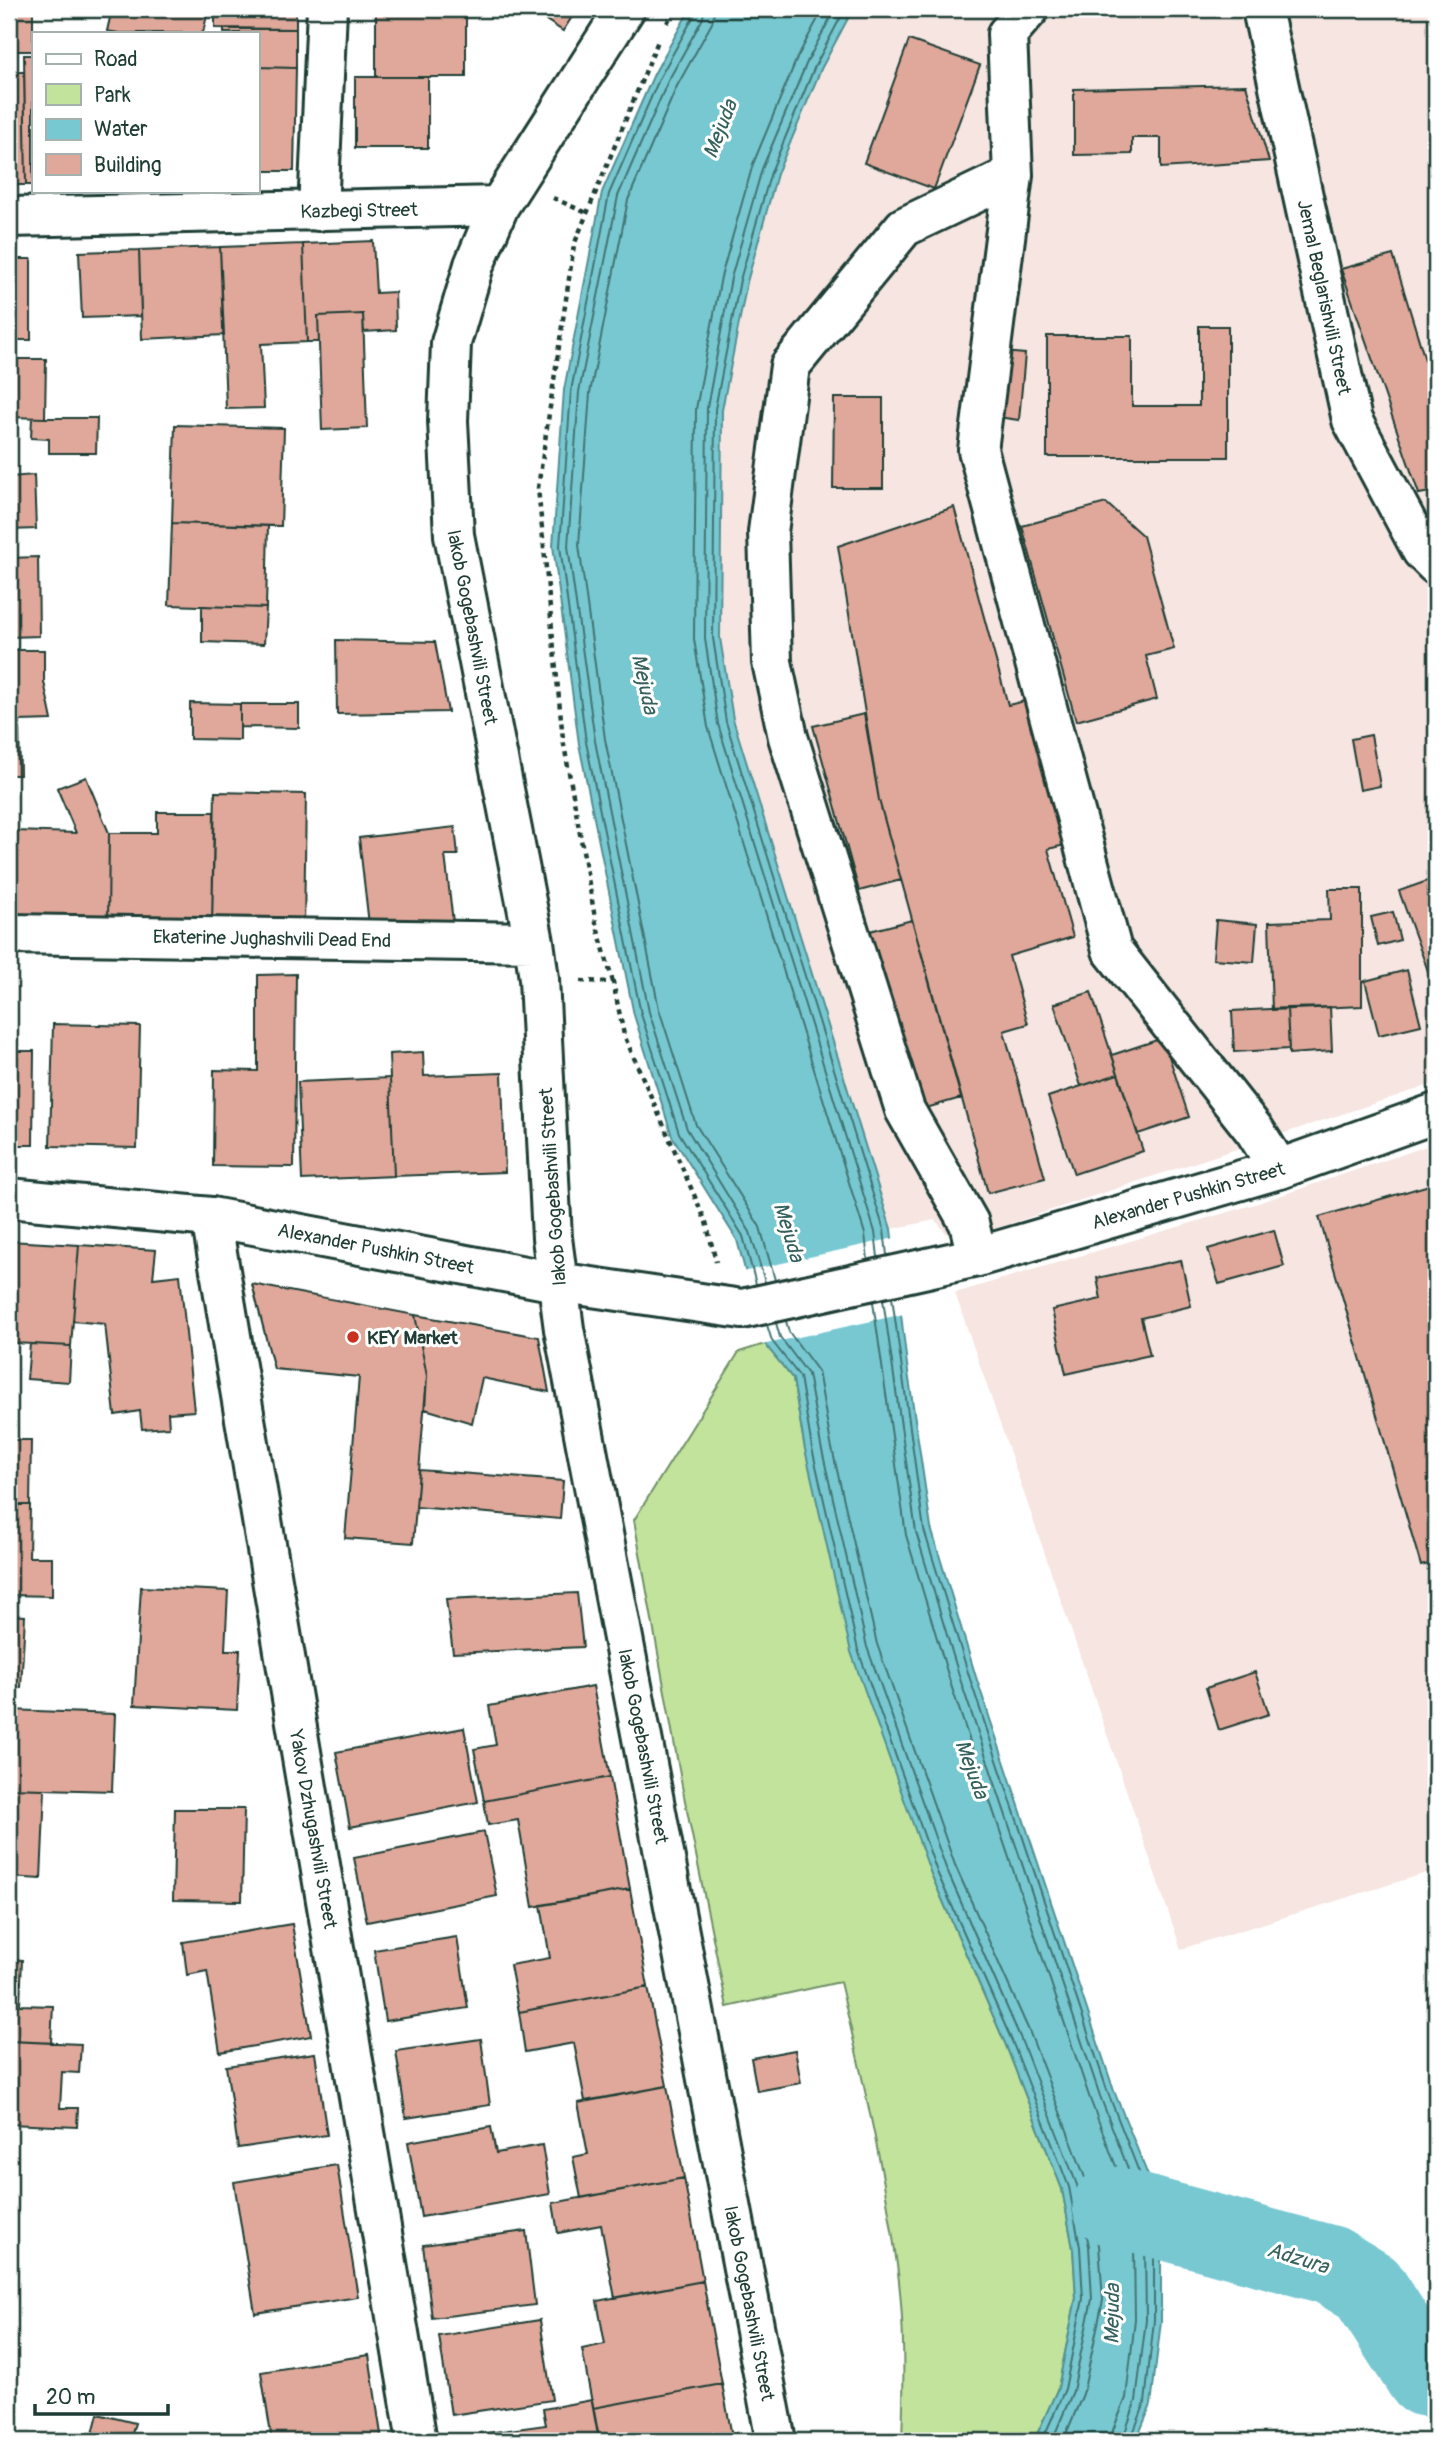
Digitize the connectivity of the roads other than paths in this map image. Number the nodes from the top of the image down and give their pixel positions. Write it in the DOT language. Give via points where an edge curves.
graph roads {
  1 [pos="327,9"];
  2 [pos="625,9"];
  3 [pos="1029,9"];
  4 [pos="1262,9"];
  5 [pos="1013,174"];
  6 [pos="499,206"];
  7 [pos="318,211"];
  8 [pos="9,217"];
  9 [pos="1436,565"];
  10 [pos="9,934"];
  11 [pos="537,960"];
  12 [pos="1436,1113"];
  13 [pos="1279,1169"];
  14 [pos="9,1198"];
  15 [pos="211,1217"];
  16 [pos="977,1257"];
  17 [pos="557,1282"];
  18 [pos="417,2441"];
  19 [pos="776,2441"];
  1 -- 7 [label="street"];
  2 -- 6 [label="street, Iakob Gogebashvili Street"];
  3 -- 5 [label="street" via="1007,34"];
  4 -- 9 [label="street, Jemal Beglarishvili Street" via="1352,420 1422,551"];
  5 -- 13 [label="street" via="978,450 1112,950 1255,1131"];
  5 -- 16 [label="street" via="904,227 790,366 768,532 772,662 788,737 905,1110 969,1223"];
  6 -- 7 [label="street, Kazbegi Street"];
  6 -- 11 [label="street, Iakob Gogebashvili Street" via="474,265 451,343 448,421 454,535"];
  7 -- 8 [label="street, Kazbegi Street"];
  10 -- 11 [label="street, Ekaterine Jughashvili Dead End"];
  11 -- 17 [label="street, Iakob Gogebashvili Street"];
  12 -- 13 [label="street, Alexander Pushkin Street"];
  13 -- 16 [label="street, Alexander Pushkin Street"];
  14 -- 15 [label="street, Alexander Pushkin Street"];
  15 -- 17 [label="street, Alexander Pushkin Street"];
  15 -- 18 [label="street, Yakov Dzhugashvili Street"];
  16 -- 17 [label="street, Alexander Pushkin Street" via="742,1309"];
  17 -- 19 [label="street, Iakob Gogebashvili Street"];
}
